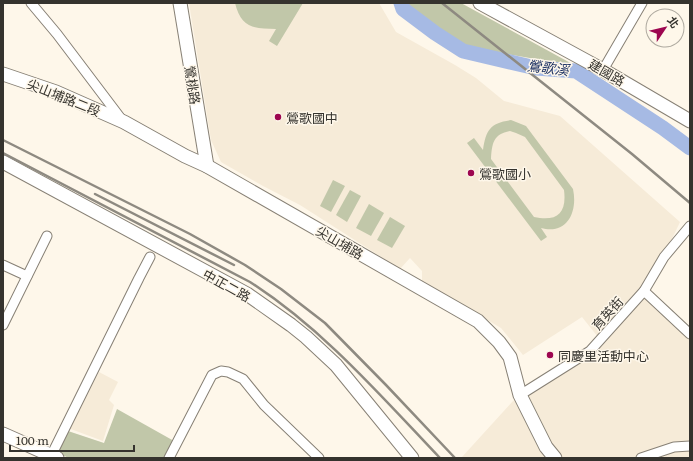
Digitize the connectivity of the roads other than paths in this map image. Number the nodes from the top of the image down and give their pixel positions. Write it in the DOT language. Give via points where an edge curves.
graph roads {
  1 [pos="31,3"];
  2 [pos="180,3"];
  3 [pos="480,3"];
  4 [pos="642,3"];
  5 [pos="603,70"];
  6 [pos="3,74"];
  7 [pos="690,121"];
  8 [pos="124,122"];
  9 [pos="3,162"];
  10 [pos="207,166"];
  11 [pos="690,226"];
  12 [pos="47,236"];
  13 [pos="150,258"];
  14 [pos="3,266"];
  15 [pos="26,276"];
  16 [pos="644,291"];
  17 [pos="3,325"];
  18 [pos="690,334"];
  19 [pos="520,395"];
  20 [pos="3,434"];
  21 [pos="690,446"];
  22 [pos="53,457"];
  23 [pos="169,458"];
  24 [pos="319,458"];
  25 [pos="412,458"];
  26 [pos="555,458"];
  27 [pos="641,458"];
  1 -- 8 [label="street"];
  2 -- 10 [label="main road, 鶯桃路"];
  3 -- 5 [label="main road, 建國路"];
  4 -- 5 [label="street"];
  5 -- 7 [label="main road, 建國路"];
  6 -- 8 [label="main road, 尖山埔路二段" via="56,92"];
  8 -- 10 [label="main road, 尖山埔路"];
  9 -- 25 [label="main road, 中正二路" via="247,294 291,325 336,365"];
  10 -- 19 [label="main road, 尖山埔路" via="478,321 500,342 510,357"];
  11 -- 16 [label="street, 育英街" via="664,257"];
  12 -- 15 [label="street"];
  13 -- 22 [label="street"];
  14 -- 15 [label="street"];
  15 -- 17 [label="street"];
  16 -- 18 [label="street"];
  16 -- 19 [label="street, 育英街" via="590,351"];
  19 -- 26 [label="main road, 尖山埔路" via="546,447"];
  20 -- 22 [label="main road"];
  21 -- 27 [label="street" via="674,447"];
  23 -- 24 [label="street" via="212,375 221,371 243,379 264,405"];
}
